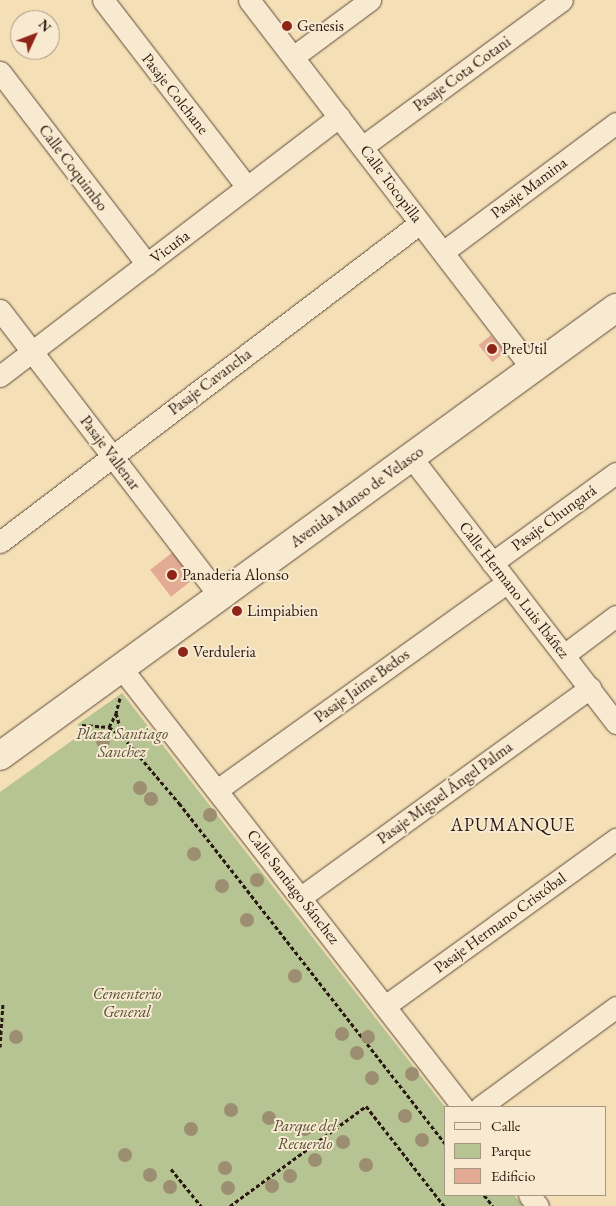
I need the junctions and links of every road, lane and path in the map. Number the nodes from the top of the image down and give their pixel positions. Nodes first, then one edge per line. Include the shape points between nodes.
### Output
1 (103, 0) edge
2 (249, 0) edge
3 (370, 0) edge
4 (562, 0) edge
5 (293, 57) junction
6 (0, 72) edge
7 (339, 117) junction
8 (616, 123) edge
9 (362, 147) junction
10 (247, 187) junction
11 (420, 223) junction
12 (443, 252) junction
13 (147, 264) junction
14 (616, 308) edge
15 (0, 310) edge
16 (32, 352) junction
17 (532, 369) junction
18 (0, 376) edge
19 (112, 456) junction
20 (411, 457) junction
21 (616, 473) edge
22 (0, 542) edge
23 (492, 562) junction
24 (507, 582) junction
25 (220, 597) junction
26 (616, 616) edge
27 (564, 655) junction
28 (128, 677) junction
29 (590, 688) junction
30 (116, 713) junction
31 (56, 717) junction
32 (616, 723) edge
33 (109, 727) junction
34 (124, 737) junction
35 (0, 756) edge
36 (217, 790) junction
37 (616, 839) edge
38 (301, 897) junction
39 (3, 1003) dead end
40 (385, 1006) junction
41 (616, 1007) edge
42 (0, 1047) edge
43 (461, 1106) edge
44 (481, 1106) edge
45 (444, 1143) edge
46 (171, 1169) dead end
47 (485, 1196) edge
48 (530, 1196) edge
49 (201, 1206) edge
50 (230, 1206) edge
51 (443, 1206) edge
52 (493, 1206) edge
53 (538, 1206) edge

1 - 10 street, Pasaje Colchane
2 - 5 street, Calle Tocopilla
3 - 5 street
4 - 9 street, Pasaje Cota Cotani
5 - 7 street, Calle Tocopilla
6 - 13 street, Calle Coquimbo
7 - 9 street, Calle Tocopilla
7 - 10 street, Vicuña
8 - 12 street, Pasaje Mamina
9 - 11 street, Calle Tocopilla
10 - 13 street, Vicuña
11 - 12 street, Calle Tocopilla
11 - 19 street, Pasaje Cavancha
12 - 17 street, Calle Tocopilla
13 - 16 street, Vicuña
14 - 17 street, Avenida Manso de Velasco
15 - 16 street, Pasaje Vallenar
16 - 18 street, Vicuña
16 - 19 street, Pasaje Vallenar
17 - 20 street, Avenida Manso de Velasco
19 - 22 street, Pasaje Cavancha
19 - 25 street, Pasaje Vallenar
20 - 23 street, Calle Hermano Luis Ibáñez
20 - 25 street, Avenida Manso de Velasco
21 - 23 street, Pasaje Chungará
23 - 24 street, Calle Hermano Luis Ibáñez
24 - 27 street, Calle Hermano Luis Ibáñez
24 - 36 street, Pasaje Jaime Bedos
25 - 28 street, Avenida Manso de Velasco
26 - 27 street
27 - 29 street, Calle Hermano Luis Ibáñez
28 - 30 path
28 - 31 street, Avenida Manso de Velasco
28 - 36 street, Calle Santiago Sánchez
29 - 32 street, Calle Hermano Luis Ibáñez
29 - 38 street, Pasaje Miguel Ángel Palma
30 - 33 path
30 - 34 path
31 - 33 path via 78,724
31 - 35 street, Avenida Manso de Velasco
33 - 34 path
34 - 45 path
36 - 38 street, Calle Santiago Sánchez
37 - 40 street, Pasaje Hermano Cristóbal
38 - 40 street, Calle Santiago Sánchez
39 - 42 path
40 - 43 street, Calle Santiago Sánchez
41 - 44 street
46 - 49 path
47 - 52 path
48 - 53 street
50 - 51 path via 366,1106

